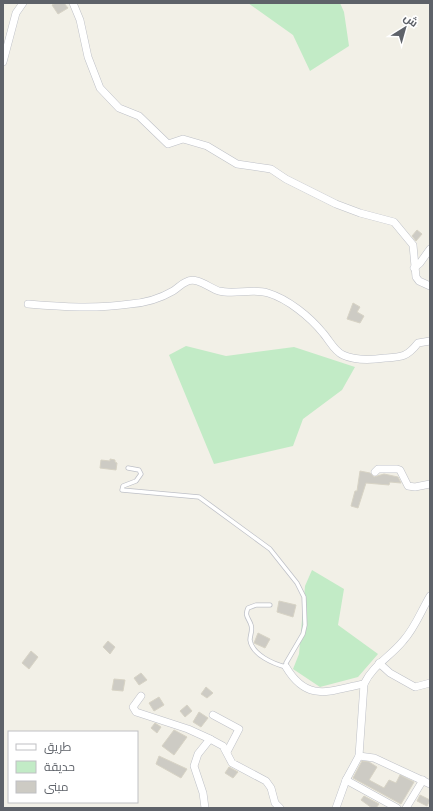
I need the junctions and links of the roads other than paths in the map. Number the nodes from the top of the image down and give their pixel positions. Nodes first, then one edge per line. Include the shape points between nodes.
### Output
1 (23, 3) edge
2 (73, 3) edge
3 (3, 62) edge
4 (430, 249) edge
5 (414, 268) junction
6 (430, 286) edge
7 (28, 304) dead end
8 (430, 341) edge
9 (128, 468) dead end
10 (375, 472) dead end
11 (430, 484) edge
12 (430, 596) edge
13 (270, 605) dead end
14 (379, 663) junction
15 (286, 667) junction
16 (430, 683) edge
17 (364, 684) junction
18 (141, 696) dead end
19 (213, 715) dead end
20 (210, 740) junction
21 (227, 752) junction
22 (359, 756) junction
23 (346, 780) junction
24 (423, 780) junction
25 (430, 784) edge
26 (394, 807) edge
27 (205, 808) edge
28 (280, 808) edge
29 (336, 808) edge
30 (406, 808) edge

1 - 3 street via 16,13
2 - 5 street via 80,20 93,75 106,96 118,108 139,116 168,144 185,139 207,146 237,164 271,169 336,204 394,222 413,245
4 - 5 street
5 - 6 street via 419,281
7 - 8 street via 78,308 131,304 156,298 195,280 222,292 257,291 274,295 309,320 337,352 344,356 368,360 404,357 418,343
9 - 15 lane via 139,470 141,474 136,481 123,486 122,490 199,497 263,543 288,571 304,597 305,625
10 - 11 street via 378,469 397,469 408,486
12 - 14 street via 403,641
13 - 15 lane via 248,608 246,614 252,628 250,641 256,651 264,657
14 - 16 street via 390,673 415,687
14 - 17 street
15 - 17 street via 298,681 317,693 328,693
17 - 22 street
18 - 20 street via 133,707 136,712 188,729
19 - 21 street via 239,729
20 - 21 street via 223,746
20 - 27 street via 198,754 194,766
21 - 28 street via 232,762 266,781
22 - 23 street
22 - 24 street via 374,758
23 - 26 street
23 - 29 street
24 - 25 street
24 - 30 street

